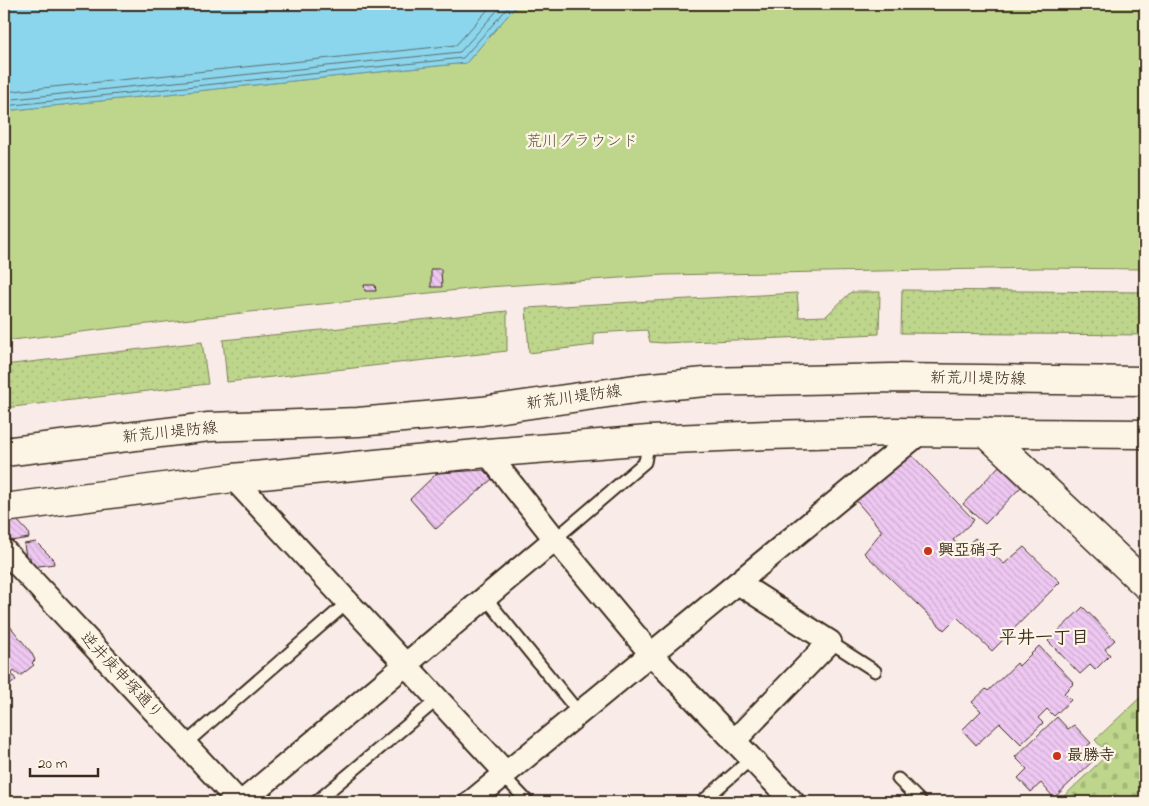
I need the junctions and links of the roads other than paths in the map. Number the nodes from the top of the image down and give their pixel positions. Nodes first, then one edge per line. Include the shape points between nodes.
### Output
1 (1145, 381) edge
2 (921, 432) junction
3 (985, 432) junction
4 (1145, 434) edge
5 (649, 440) junction
6 (4, 452) edge
7 (487, 453) junction
8 (233, 478) junction
9 (4, 508) edge
10 (555, 538) junction
11 (4, 550) edge
12 (738, 583) junction
13 (1145, 584) edge
14 (485, 597) junction
15 (348, 602) junction
16 (830, 642) junction
17 (651, 654) junction
18 (406, 664) junction
19 (875, 671) dead end
20 (438, 699) junction
21 (579, 713) junction
22 (734, 741) junction
23 (185, 744) junction
24 (751, 758) junction
25 (506, 772) junction
26 (898, 779) dead end
27 (241, 802) edge
28 (316, 802) edge
29 (471, 802) edge
30 (528, 802) edge
31 (702, 802) edge
32 (793, 802) edge
33 (920, 802) edge

1 - 6 main road, 新荒川堤防線 via 892,378 705,382 482,411 358,422 210,427
2 - 3 main road
2 - 5 main road
2 - 12 street
3 - 4 main road
3 - 13 main road
5 - 7 main road
5 - 10 lane via 645,462
7 - 8 main road
7 - 10 street
8 - 9 main road
8 - 15 street
10 - 14 street
10 - 17 street
11 - 23 street, 逆井庚申塚通り
12 - 16 street
12 - 17 street
14 - 18 street
14 - 21 lane
15 - 18 street
15 - 23 lane
16 - 19 lane
16 - 22 street
17 - 21 street
17 - 22 street
18 - 20 street
18 - 27 street
20 - 25 street
20 - 28 lane
21 - 25 street
22 - 24 street
23 - 27 street, 逆井庚申塚通り
24 - 31 lane
24 - 32 street
25 - 29 street
25 - 30 lane via 509,782
26 - 33 lane

